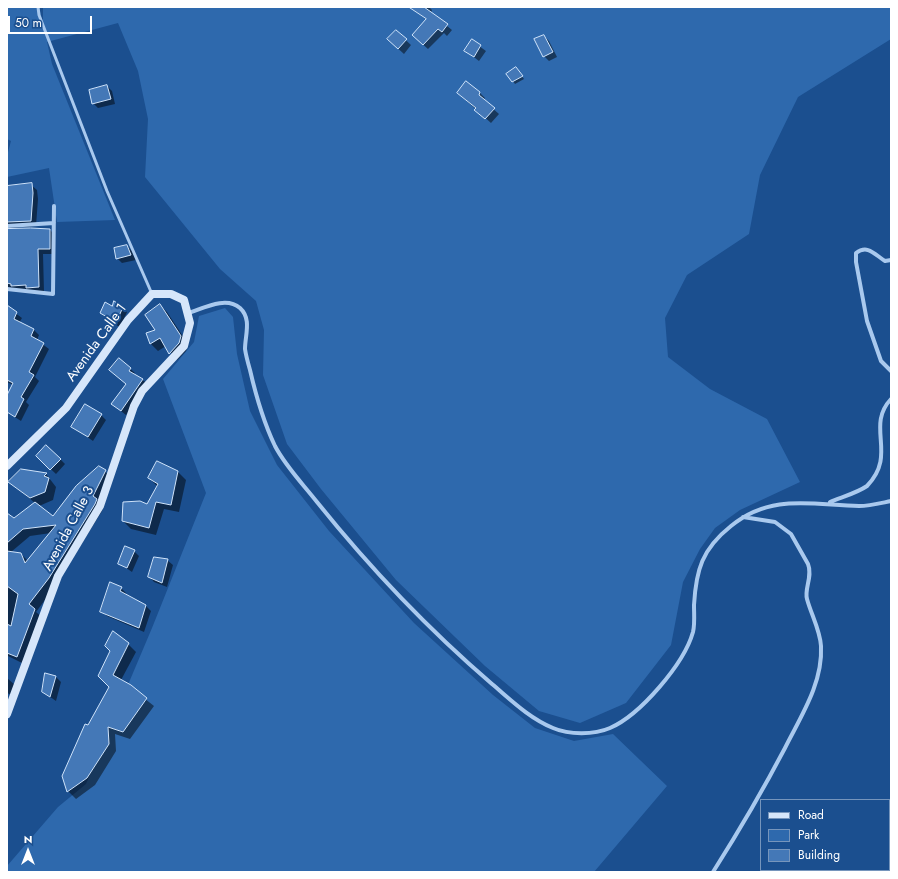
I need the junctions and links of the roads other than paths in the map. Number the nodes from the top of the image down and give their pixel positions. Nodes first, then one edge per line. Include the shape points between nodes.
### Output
1 (38, 7) edge
2 (54, 206) dead end
3 (54, 223) junction
4 (7, 226) edge
5 (891, 260) edge
6 (7, 289) edge
7 (152, 294) junction
8 (189, 313) junction
9 (891, 371) edge
10 (891, 399) edge
11 (887, 436) dead end
12 (7, 466) edge
13 (883, 471) dead end
14 (891, 501) edge
15 (828, 503) junction
16 (743, 517) junction
17 (7, 714) edge
18 (713, 872) edge

1 - 7 lane via 94,158
2 - 3 street
3 - 4 street
3 - 6 street via 53,294
5 - 9 street via 885,261 870,250 862,249 856,253 867,321 881,361
7 - 8 street via 171,294 184,300
7 - 12 street, Avenida Calle 1 via 128,320 66,408
8 - 16 street via 218,303 239,307 245,316 248,331 245,350 260,407 284,461 351,544 406,604 466,662 525,712 555,729 578,734 609,729 634,714 667,677 683,656 693,631 696,576 702,561 713,542
8 - 17 street, Avenida Calle 3 via 190,323 184,346 142,391 134,406 100,506 58,576
10 - 11 street via 885,405 882,418
13 - 15 street via 867,487
14 - 15 street via 862,506
15 - 16 street via 786,503 761,507
16 - 18 street via 775,522 791,534 810,567 806,598 814,616 821,645 819,674 805,709 756,804

